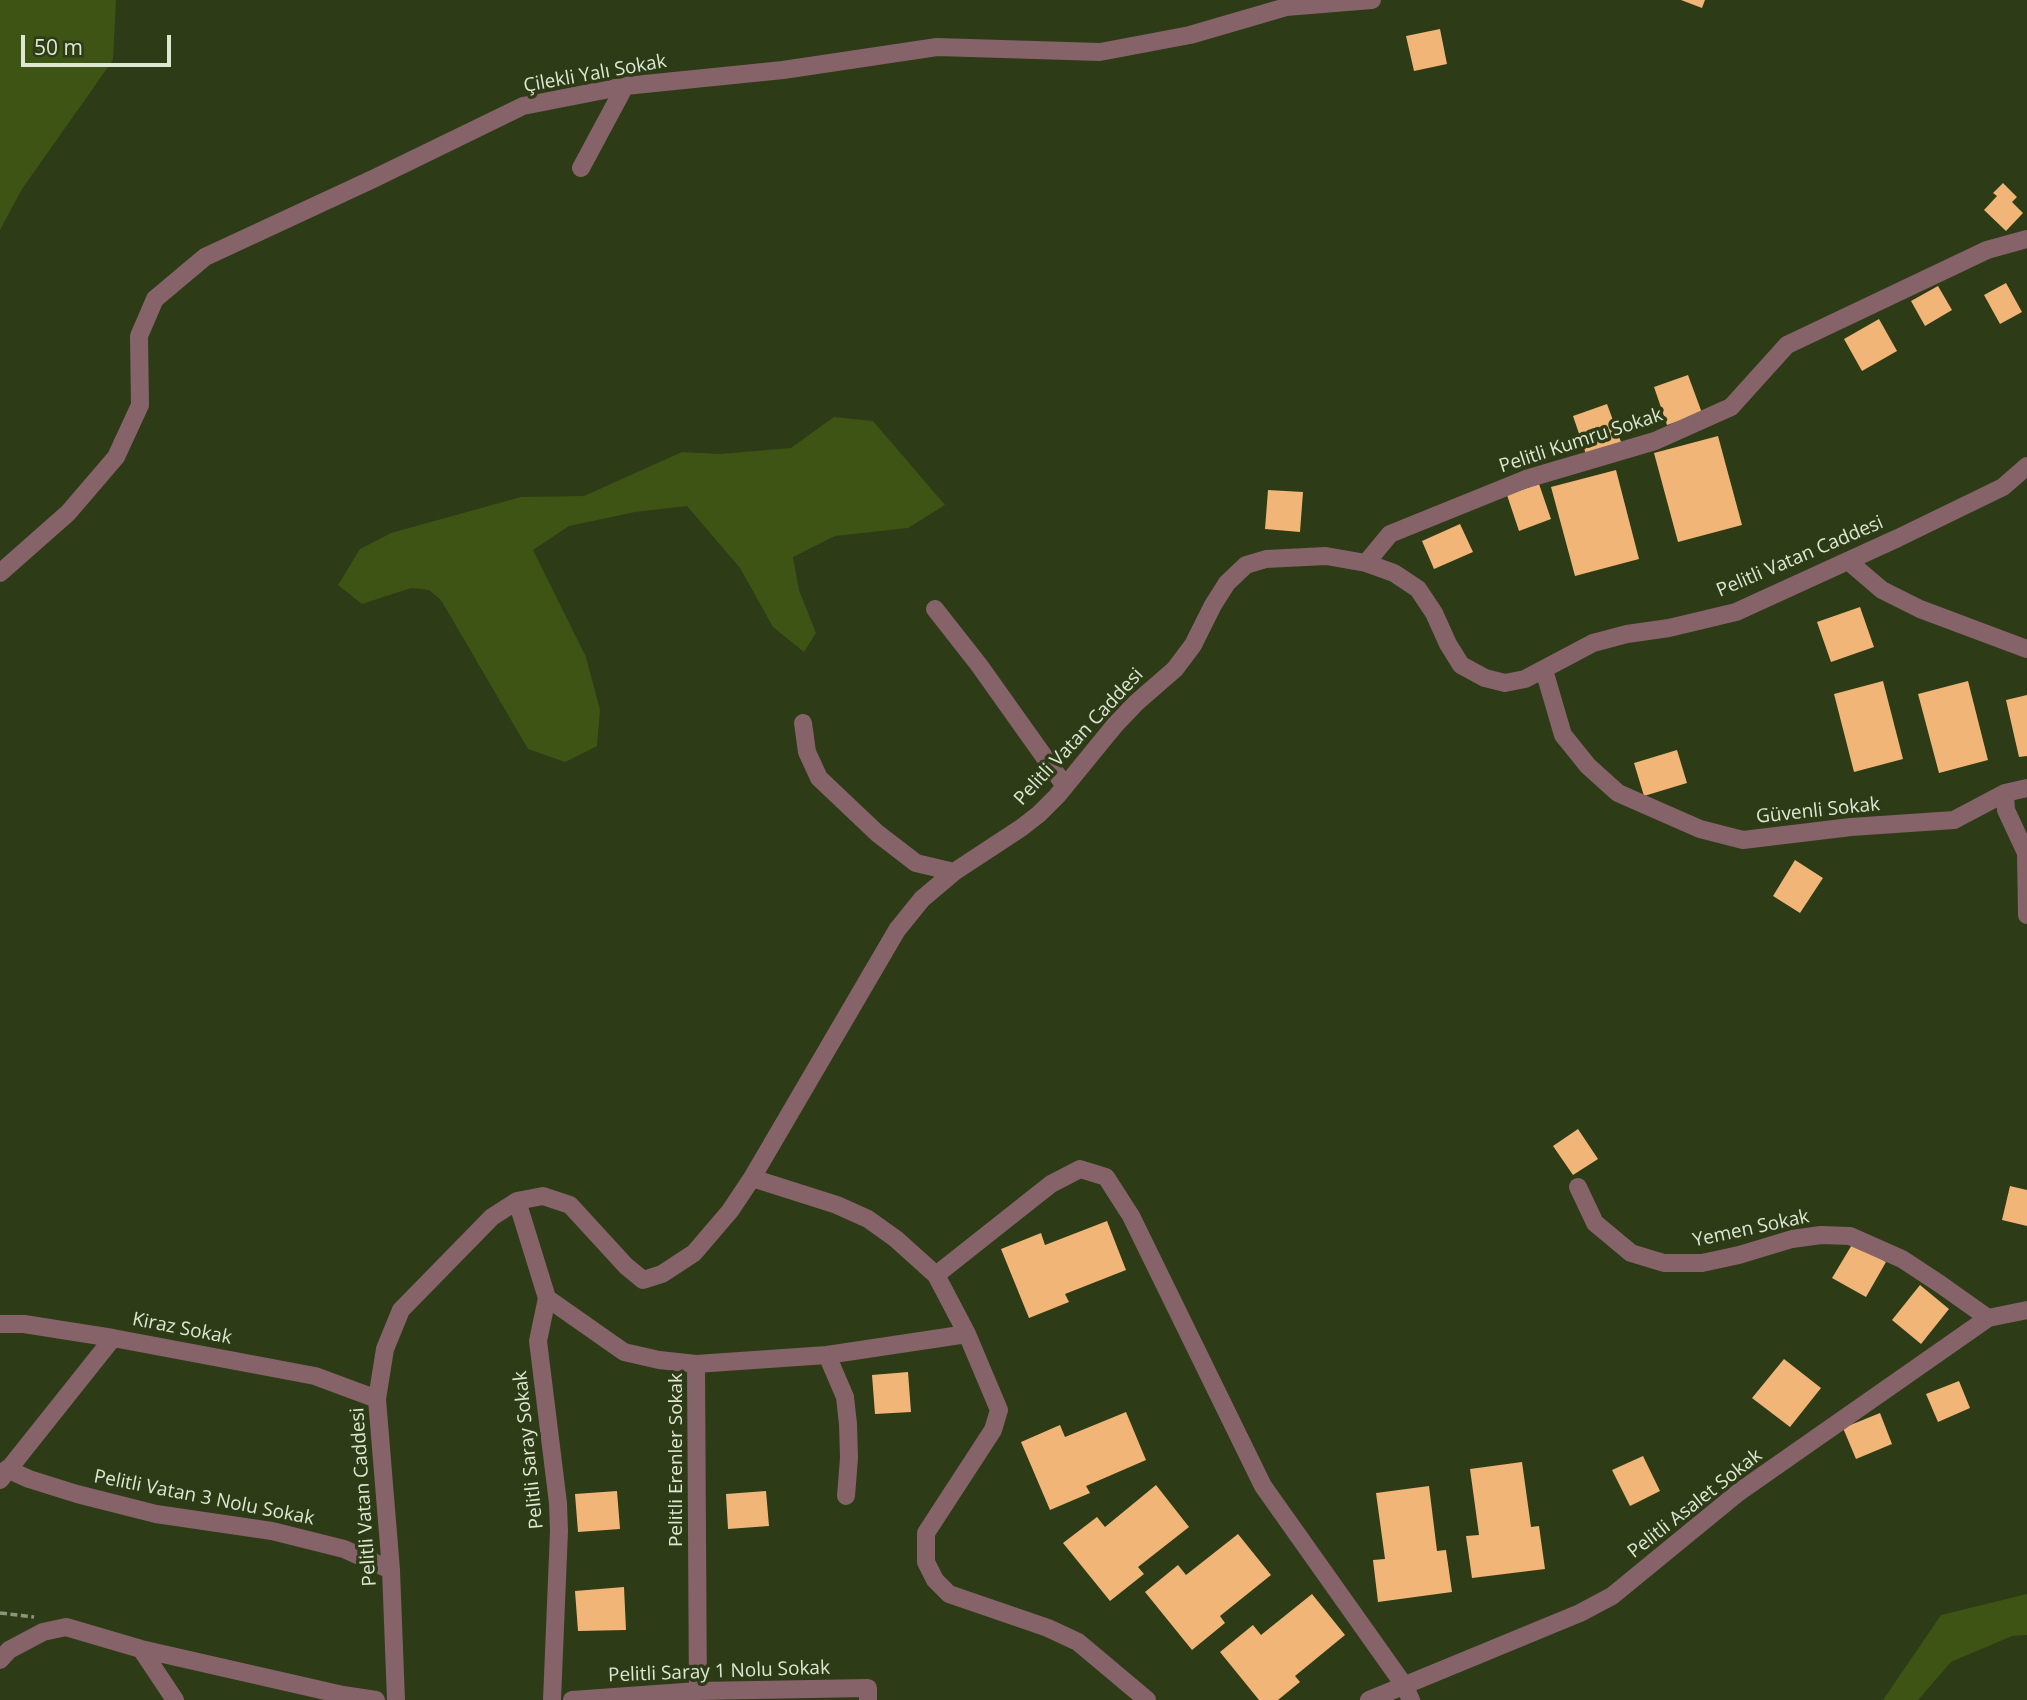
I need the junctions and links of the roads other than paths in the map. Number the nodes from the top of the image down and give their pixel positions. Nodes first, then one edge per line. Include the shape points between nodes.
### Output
1 (1372, 0) edge
2 (625, 86) junction
3 (581, 168) dead end
4 (2027, 239) edge
5 (2027, 466) edge
6 (1848, 561) junction
7 (1366, 563) junction
8 (0, 573) edge
9 (935, 609) dead end
10 (2027, 649) edge
11 (1544, 670) junction
12 (803, 723) dead end
13 (1065, 786) junction
14 (2027, 788) edge
15 (2005, 793) junction
16 (954, 872) junction
17 (2027, 915) edge
18 (752, 1178) junction
19 (1578, 1187) dead end
20 (517, 1200) junction
21 (936, 1275) junction
22 (547, 1298) junction
23 (2027, 1310) edge
24 (1987, 1318) junction
25 (0, 1324) edge
26 (967, 1334) junction
27 (113, 1338) junction
28 (827, 1355) junction
29 (696, 1364) junction
30 (377, 1399) junction
31 (4, 1474) edge
32 (846, 1496) dead end
33 (391, 1570) junction
34 (141, 1649) junction
35 (0, 1660) edge
36 (1407, 1693) edge
37 (868, 1694) edge
38 (698, 1695) edge
39 (175, 1700) edge
40 (376, 1700) edge
41 (396, 1700) edge
42 (552, 1700) edge
43 (572, 1700) edge
44 (1147, 1700) edge
45 (1369, 1700) edge

1 - 2 street, Çilekli Yalı Sokak via 1286,8 1190,35 1100,52 937,47 783,70
2 - 3 street
2 - 8 street, Çilekli Yalı Sokak via 523,106 205,257 155,299 139,336 140,405 116,457 68,513
4 - 7 street, Pelitli Kumru Sokak via 1987,250 1787,345 1731,407 1656,441 1526,479 1390,534
5 - 6 street, Pelitli Vatan Caddesi via 2003,487
6 - 10 street via 1882,590 1920,609
6 - 11 street, Pelitli Vatan Caddesi via 1735,612 1593,643
7 - 11 street, Pelitli Vatan Caddesi via 1394,573 1418,589 1461,665 1505,683
7 - 13 street, Pelitli Vatan Caddesi via 1325,556 1266,559 1246,565 1227,583 1175,669 1115,724
9 - 13 street
11 - 15 street, Güvenli Sokak via 1563,735 1588,766 1618,793 1700,829 1743,840 1954,820
12 - 16 street via 807,752 819,778 916,863
13 - 16 street, Pelitli Vatan Caddesi via 1030,821
14 - 15 street, Güvenli Sokak
15 - 17 street via 2006,810 2026,853
16 - 18 street, Pelitli Vatan Caddesi via 922,899 897,930
18 - 20 street, Pelitli Vatan Caddesi via 694,1253 643,1280 570,1205 543,1196
18 - 21 street via 868,1219
19 - 24 street, Yemen Sokak via 1595,1223 1631,1252 1664,1263 1702,1263 1792,1239 1850,1236 1902,1259
20 - 22 street, Pelitli Saray Sokak
20 - 30 street, Pelitli Vatan Caddesi via 492,1217 401,1310 385,1349
21 - 26 street
21 - 36 street via 1051,1184 1080,1169 1106,1177 1131,1216 1264,1486
22 - 29 street via 624,1352
22 - 42 street, Pelitli Saray Sokak via 538,1340 558,1503
23 - 24 street, Pelitli Asalet Sokak
24 - 36 street, Pelitli Asalet Sokak via 1739,1492 1612,1596
25 - 27 street
26 - 28 street, Pelitli Erenler Sokak
26 - 44 street via 999,1410 993,1430 926,1533 926,1562 948,1594 1078,1642
27 - 30 street, Kiraz Sokak via 314,1376
27 - 31 street, Kiraz Sokak
28 - 29 street, Pelitli Erenler Sokak
28 - 32 street via 847,1410
29 - 38 street, Pelitli Erenler Sokak
30 - 33 street, Pelitli Vatan Caddesi
31 - 33 street, Pelitli Vatan 3 Nolu Sokak via 156,1514 272,1531 344,1549
33 - 41 street, Pelitli Vatan Caddesi
34 - 35 street via 66,1627 43,1632
34 - 39 street
34 - 40 street
36 - 45 street, Pelitli Asalet Sokak
37 - 38 street, Pelitli Saray 1 Nolu Sokak
38 - 43 street, Pelitli Saray 1 Nolu Sokak

